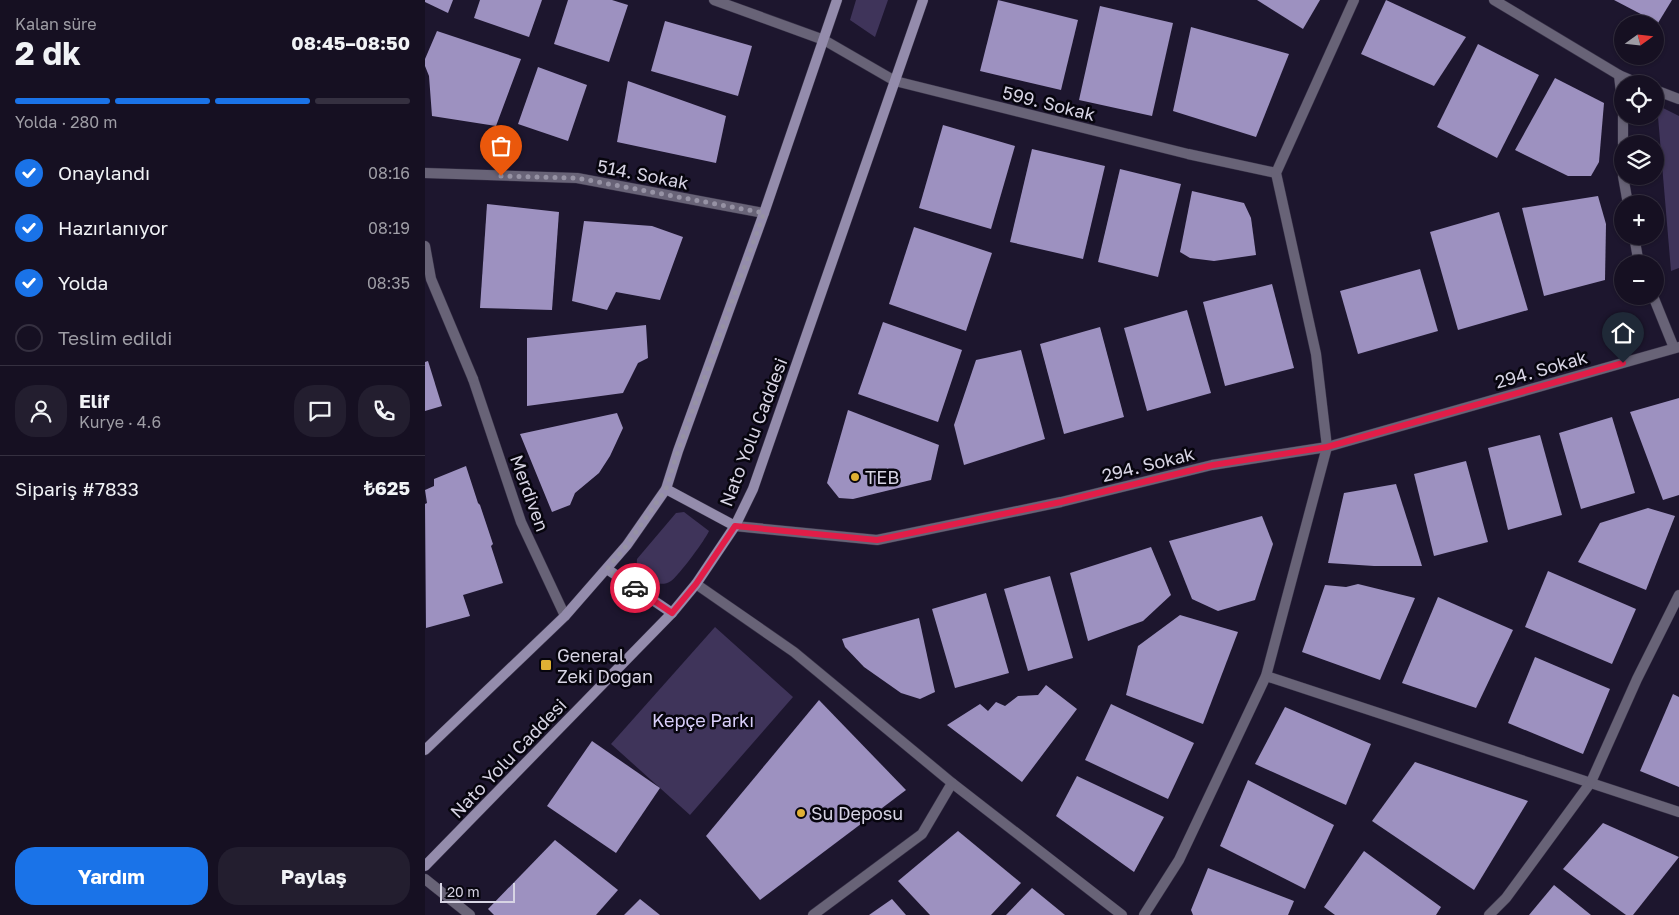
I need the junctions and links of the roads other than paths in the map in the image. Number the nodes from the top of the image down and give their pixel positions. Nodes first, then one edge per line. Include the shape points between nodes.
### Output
1 (714, 0) edge
2 (837, 0) edge
3 (923, 0) edge
4 (1354, 0) edge
5 (1494, 0) edge
6 (824, 40) junction
7 (1619, 75) edge
8 (895, 81) junction
9 (1664, 93) edge
10 (1679, 99) edge
11 (1276, 172) junction
12 (425, 173) edge
13 (764, 213) junction
14 (425, 246) edge
15 (1657, 305) edge
16 (1677, 347) edge
17 (1327, 447) junction
18 (666, 489) junction
19 (735, 526) junction
20 (607, 569) junction
21 (696, 584) junction
22 (1679, 595) edge
23 (672, 613) junction
24 (565, 616) junction
25 (1265, 676) junction
26 (425, 750) edge
27 (1591, 782) junction
28 (952, 783) junction
29 (1679, 812) edge
30 (425, 866) edge
31 (425, 879) edge
32 (470, 915) edge
33 (813, 915) edge
34 (1123, 915) edge
35 (1144, 915) edge
36 (1489, 915) edge

1 - 6 street, 599. Sokak
2 - 6 main road
3 - 8 main road, Nato Yolu Caddesi
4 - 11 street
5 - 7 street
6 - 8 street, 599. Sokak
6 - 13 main road
8 - 11 street, 599. Sokak via 1188,154
8 - 19 main road, Nato Yolu Caddesi via 753,488
9 - 10 street
11 - 17 street via 1316,354
12 - 13 street, 514. Sokak via 577,178
13 - 18 main road
14 - 24 street, Merdiven via 431,278 473,379 521,522
15 - 16 street
16 - 17 street, 294. Sokak
17 - 19 street, 294. Sokak via 1213,465 1061,502 877,540
17 - 25 street
18 - 19 main road
18 - 20 main road
19 - 21 main road, Nato Yolu Caddesi
20 - 23 main road
20 - 24 main road
21 - 23 main road, Nato Yolu Caddesi
21 - 28 street via 794,652
22 - 27 street
23 - 30 main road, Nato Yolu Caddesi
24 - 26 main road
25 - 27 street
25 - 35 street via 1179,860
27 - 29 street
27 - 36 street via 1506,898
28 - 33 street via 921,834
28 - 34 street
31 - 32 street

